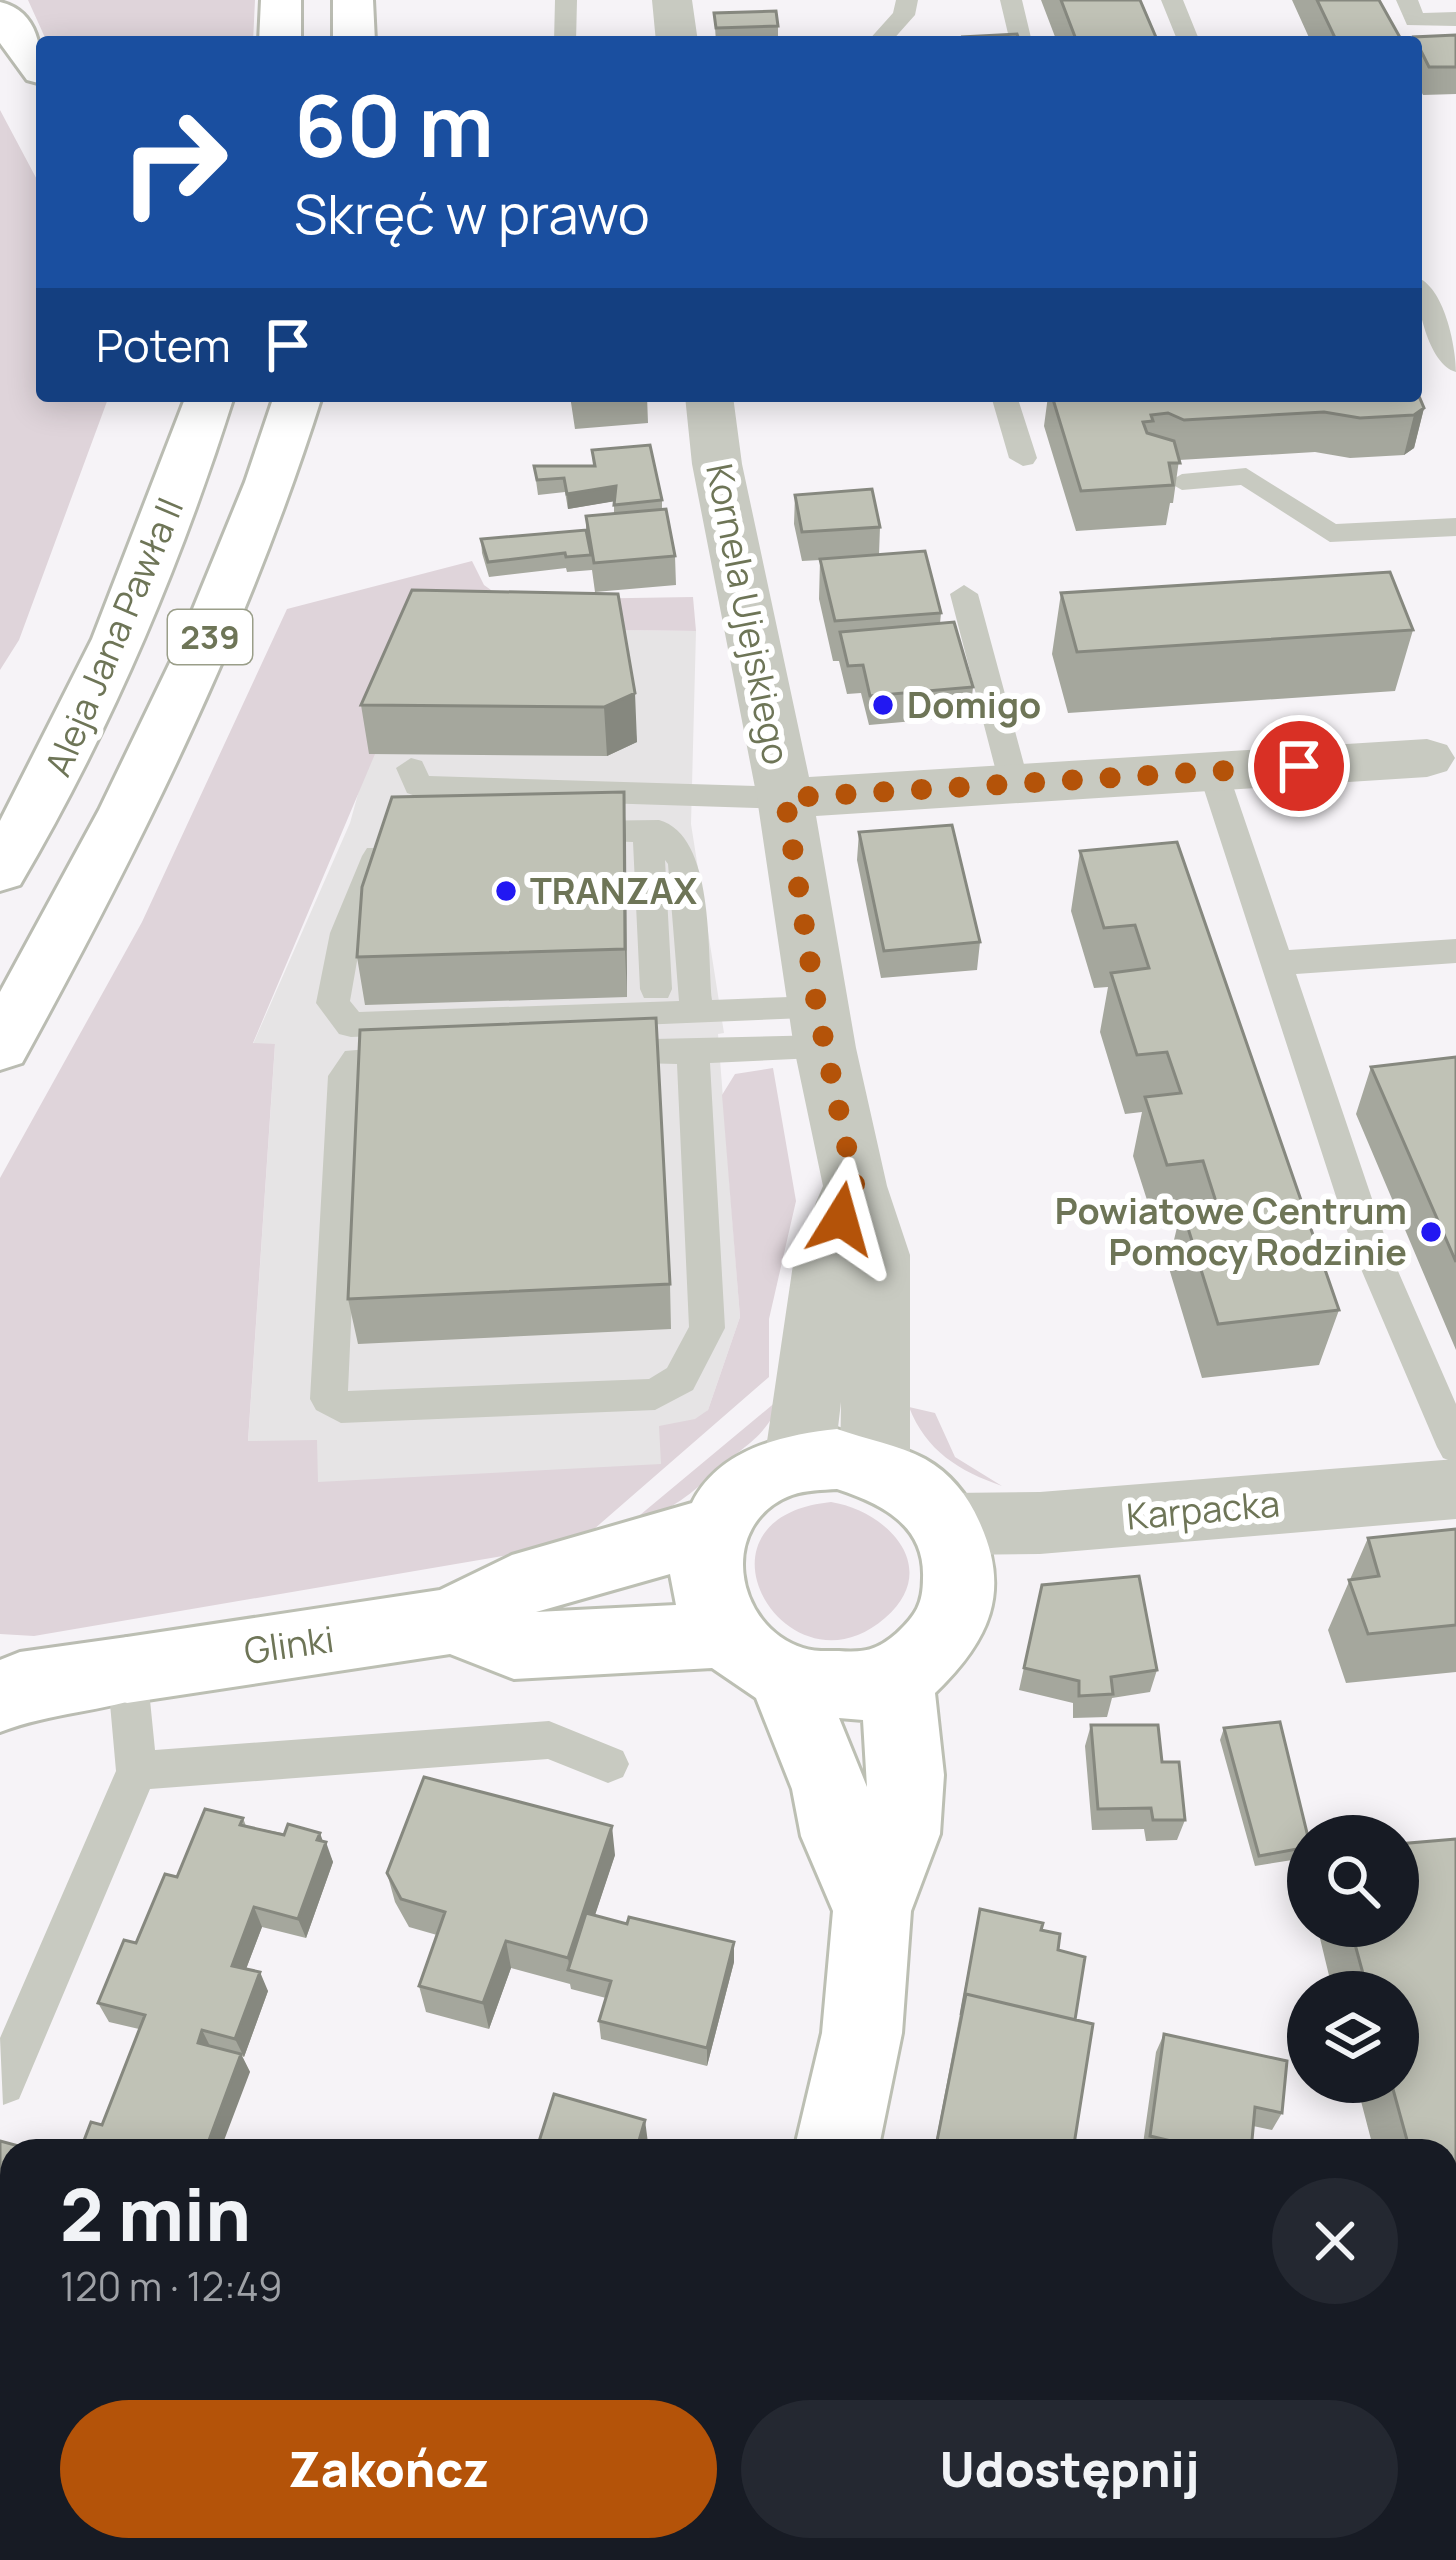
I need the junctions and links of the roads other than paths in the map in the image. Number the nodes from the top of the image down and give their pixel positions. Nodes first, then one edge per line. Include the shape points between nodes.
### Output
1 (281, 0) edge
2 (353, 0) edge
3 (566, 0) edge
4 (672, 0) edge
5 (907, 0) edge
6 (1010, 0) edge
7 (1172, 0) edge
8 (1407, 0) edge
9 (1456, 19) edge
10 (280, 36) edge
11 (354, 36) edge
12 (565, 36) edge
13 (676, 36) edge
14 (884, 36) edge
15 (1019, 36) edge
16 (1187, 36) edge
17 (1422, 297) edge
18 (1456, 364) edge
19 (296, 402) edge
20 (710, 402) edge
21 (1006, 402) edge
22 (192, 422) edge
23 (1023, 458) dead end
24 (1182, 482) edge
25 (1456, 527) edge
26 (964, 594) dead end
27 (1427, 758) dead end
28 (411, 768) dead end
29 (1213, 771) junction
30 (1015, 783) junction
31 (785, 798) junction
32 (536, 832) edge
33 (648, 832) junction
34 (400, 833) edge
35 (0, 870) edge
36 (1456, 951) edge
37 (1277, 963) junction
38 (656, 988) dead end
39 (696, 1011) junction
40 (821, 1028) junction
41 (0, 1047) edge
42 (693, 1051) junction
43 (581, 1054) edge
44 (446, 1058) edge
45 (855, 1186) junction
46 (1456, 1448) edge
47 (800, 1462) junction
48 (875, 1466) junction
49 (1456, 1490) edge
50 (950, 1524) junction
51 (715, 1525) junction
52 (452, 1621) junction
53 (756, 1656) junction
54 (127, 1670) junction
55 (896, 1675) junction
56 (7, 1688) edge
57 (608, 1764) dead end
58 (137, 1771) junction
59 (872, 1911) junction
60 (3, 2084) dead end
61 (839, 2139) edge

1 - 10 main road
2 - 11 main road
3 - 12 lane
4 - 13 street
5 - 14 lane
6 - 15 lane
7 - 16 lane
8 - 9 lane via 1414,20
17 - 18 lane
19 - 41 main road, 239 via 244,556 158,754
20 - 31 street, Kornela Ujejskiego
21 - 23 lane
22 - 35 main road, Aleja Jana Pawła II / 239 via 49,789
24 - 25 lane via 1246,476 1330,533
26 - 30 lane
27 - 29 street
28 - 31 lane via 418,786
29 - 30 street
29 - 37 lane
30 - 31 street
31 - 40 street, Kornela Ujejskiego
32 - 33 lane
33 - 38 lane
33 - 39 lane via 659,831 684,861
34 - 39 lane via 382,847 346,933 333,1003 352,1025
36 - 37 lane
37 - 46 lane via 1373,1255
39 - 40 lane
40 - 42 lane
40 - 45 street, Kornela Ujejskiego
42 - 43 lane
42 - 44 lane via 707,1328 680,1379 655,1394 341,1407 329,1399 345,1076 357,1060
45 - 47 street via 827,1251
45 - 48 street, Kornela Ujejskiego via 877,1255
47 - 48 main road
47 - 51 main road via 749,1485
48 - 50 main road via 918,1489
49 - 50 street, Karpacka
50 - 55 main road via 962,1557 957,1609 928,1654
51 - 52 main road, Glinki via 512,1587
51 - 53 main road via 706,1552 712,1609
52 - 53 main road via 514,1646
52 - 54 main road, Glinki
53 - 55 main road via 821,1686
53 - 59 main road via 830,1789 839,1836
54 - 56 main road, Glinki
54 - 58 lane
55 - 59 main road via 906,1775 902,1834
57 - 58 lane via 549,1740
58 - 60 lane
59 - 61 main road via 862,2033

